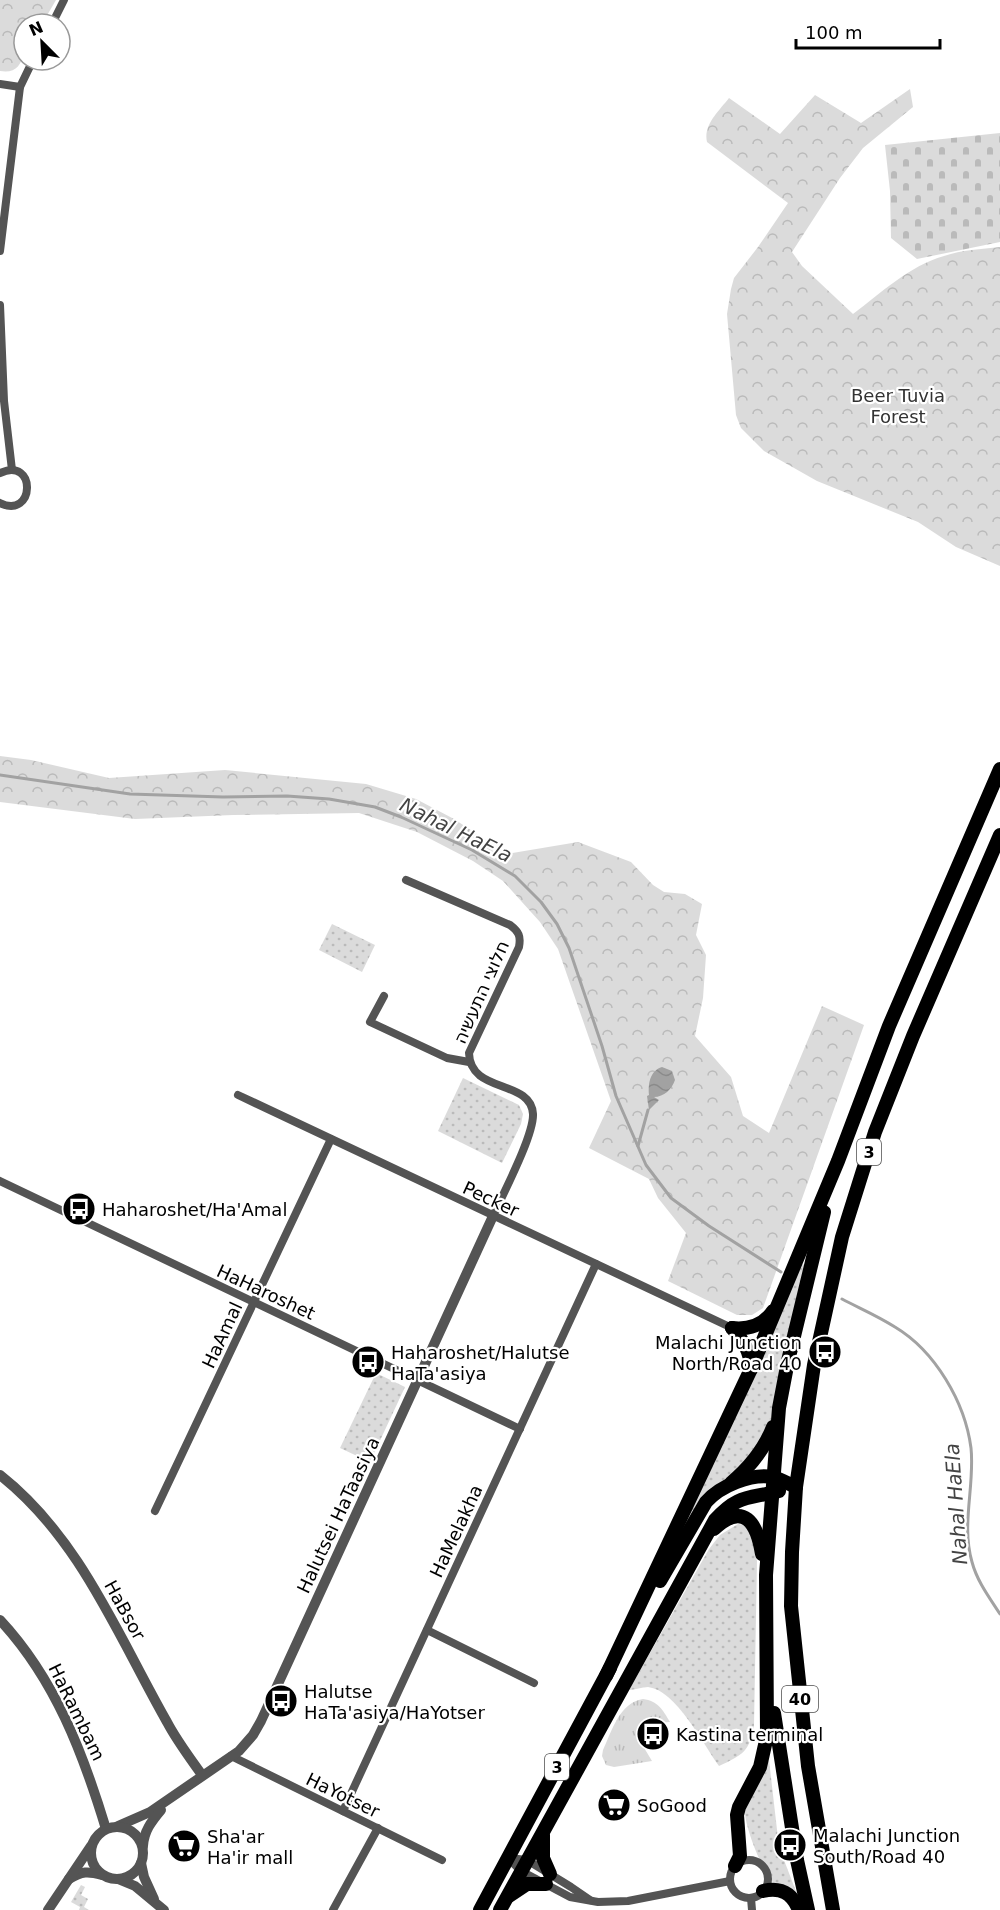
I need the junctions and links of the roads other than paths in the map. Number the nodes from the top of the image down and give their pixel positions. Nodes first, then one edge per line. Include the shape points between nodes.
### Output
1 (27, 72) edge
2 (0, 84) edge
3 (20, 87) junction
4 (0, 251) edge
5 (0, 305) edge
6 (12, 470) junction
7 (0, 473) edge
8 (0, 503) edge
9 (1000, 769) edge
10 (1000, 835) edge
11 (406, 880) dead end
12 (384, 996) dead end
13 (469, 1062) junction
14 (238, 1095) dead end
15 (331, 1139) junction
16 (838, 1161) junction
17 (0, 1180) edge
18 (493, 1216) junction
19 (596, 1264) junction
20 (779, 1301) junction
21 (254, 1303) junction
22 (732, 1328) junction
23 (751, 1369) junction
24 (418, 1380) junction
25 (779, 1408) junction
26 (520, 1429) junction
27 (0, 1475) edge
28 (772, 1477) junction
29 (796, 1486) junction
30 (724, 1488) junction
31 (771, 1493) junction
32 (155, 1512) dead end
33 (703, 1541) junction
34 (766, 1575) junction
35 (0, 1620) edge
36 (427, 1630) junction
37 (768, 1663) junction
38 (606, 1676) junction
39 (534, 1683) dead end
40 (231, 1756) junction
41 (202, 1775) junction
42 (173, 1796) junction
43 (343, 1811) junction
44 (118, 1826) junction
45 (106, 1828) junction
46 (378, 1828) junction
47 (543, 1832) junction
48 (91, 1846) junction
49 (143, 1846) junction
50 (508, 1858) junction
51 (442, 1860) dead end
52 (141, 1863) junction
53 (524, 1866) junction
54 (735, 1866) junction
55 (103, 1875) junction
56 (69, 1879) junction
57 (118, 1879) junction
58 (548, 1879) junction
59 (730, 1881) junction
60 (757, 1895) junction
61 (503, 1905) edge
62 (48, 1910) edge
63 (164, 1910) edge
64 (333, 1910) edge
65 (480, 1910) edge
66 (752, 1910) edge
67 (799, 1910) edge
68 (808, 1910) edge
69 (832, 1910) edge

1 - 3 street
2 - 3 street
3 - 4 street
5 - 6 street
6 - 7 street
6 - 8 street via 23,475 28,486 25,498 16,505
9 - 16 highway, 3 via 889,1026
10 - 29 highway, 3 via 909,1045 863,1169 824,1314
11 - 13 street, חלוצי התעשיה via 510,925 520,937 519,947 472,1045
12 - 13 street via 370,1022 447,1058
13 - 18 street, חלוצי התעשיה via 477,1075 521,1094 532,1106 530,1131
14 - 15 street, Pecker
15 - 18 street, Pecker
15 - 21 street, HaAmal
16 - 20 highway, 3
16 - 25 highway, 40
17 - 21 street, HaHaroshet
18 - 19 street, Pecker
18 - 24 street, Halutsei HaTaasiya
19 - 22 street, Pecker
19 - 26 street, HaMelakha
20 - 22 highway via 762,1322 745,1329
20 - 23 highway, 3
21 - 24 street, HaHaroshet
21 - 32 street, HaAmal
22 - 23 highway via 749,1354
23 - 38 highway, 3
24 - 26 street, HaHaroshet
24 - 40 street, Halutsei HaTaasiya via 261,1721 246,1744
25 - 28 highway, 40
25 - 30 highway via 761,1452
26 - 36 street, HaMelakha
27 - 41 street, HaBsor via 45,1517 94,1588 167,1722
28 - 29 highway
28 - 30 highway via 753,1478
28 - 31 highway, 40
29 - 31 highway, 3
29 - 69 highway, 40 via 792,1616 808,1766
30 - 38 highway via 706,1502
31 - 33 highway, 3 via 747,1496 734,1503 715,1520
31 - 34 highway, 40
33 - 34 highway via 724,1521 737,1516 747,1518 759,1537
33 - 47 highway, 3
34 - 37 highway, 40
35 - 45 street, HaRambam via 51,1688 87,1768
36 - 39 street
36 - 43 street, HaMelakha
37 - 54 highway via 768,1736 760,1767 737,1815 740,1856
37 - 68 highway, 40
38 - 50 highway, 3
40 - 41 street, Halutsei HaTaasiya
40 - 43 street, HaYotser
41 - 42 street, Halutsei HaTaasiya
42 - 44 street, Halutsei HaTaasiya via 141,1818
42 - 49 street, Halutsei HaTaasiya via 148,1827
43 - 46 street, HaYotser
44 - 45 street
44 - 49 street via 131,1830
45 - 48 street
46 - 51 street, HaYotser
46 - 64 street
47 - 53 highway, 3
47 - 58 highway
48 - 55 street via 92,1862
48 - 56 street
49 - 52 street
50 - 53 street
50 - 53 street
50 - 65 highway, 3
52 - 57 street via 129,1876
52 - 63 street via 150,1894
53 - 58 street
53 - 58 street
53 - 61 highway, 3
54 - 59 street
54 - 60 street via 750,1860 763,1866 768,1879
55 - 56 street via 89,1871
55 - 57 street
56 - 62 street
57 - 63 street via 135,1886
58 - 59 street via 570,1897 612,1902
58 - 61 highway via 522,1886
59 - 60 street via 740,1896
60 - 66 street
60 - 67 highway via 777,1890 787,1893

